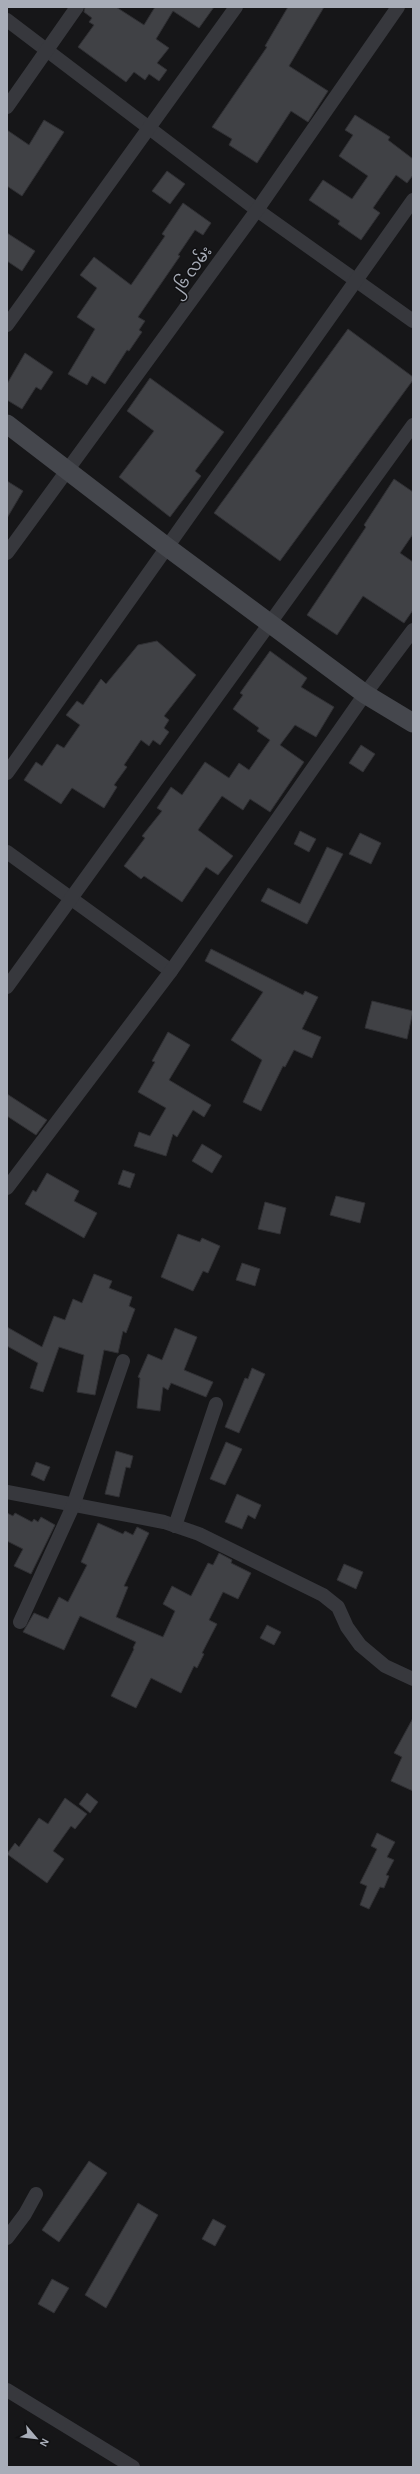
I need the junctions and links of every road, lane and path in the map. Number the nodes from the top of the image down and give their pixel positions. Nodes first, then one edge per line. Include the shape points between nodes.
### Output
1 (77, 7) edge
2 (236, 7) edge
3 (398, 7) edge
4 (7, 20) edge
5 (46, 50) junction
6 (7, 107) edge
7 (149, 128) junction
8 (413, 200) edge
9 (257, 210) junction
10 (356, 281) junction
11 (413, 321) edge
12 (7, 325) edge
13 (7, 424) edge
14 (413, 425) edge
15 (68, 470) junction
16 (167, 548) junction
17 (7, 552) edge
18 (269, 622) junction
19 (413, 630) edge
20 (365, 694) junction
21 (413, 723) edge
22 (7, 773) edge
23 (7, 852) edge
24 (72, 899) junction
25 (171, 970) junction
26 (7, 987) edge
27 (7, 1188) edge
28 (124, 1362) dead end
29 (216, 1404) dead end
30 (7, 1492) edge
31 (73, 1506) junction
32 (175, 1526) junction
33 (20, 1622) dead end
34 (413, 1679) edge
35 (36, 2194) dead end
36 (7, 2238) edge
37 (7, 2390) edge
38 (133, 2467) edge

1 - 5 street
2 - 7 street
3 - 9 street, ၂၆ လမ်း
4 - 5 street
5 - 6 street
5 - 7 street
7 - 9 street
7 - 12 street
8 - 10 street
9 - 10 street
9 - 15 street, ၂၆ လမ်း
10 - 11 street
10 - 16 street
13 - 15 street
14 - 18 street
15 - 16 street
15 - 17 street, ၂၆ လမ်း
16 - 18 street
16 - 22 street
18 - 20 street
18 - 24 street
19 - 20 street
20 - 21 street
20 - 25 street
23 - 24 street
24 - 25 street
24 - 26 street
25 - 27 street
28 - 31 street
29 - 32 street
30 - 31 street
31 - 32 street
31 - 33 street
32 - 34 street via 199,1534 323,1594 338,1607 347,1627 360,1645 385,1666
35 - 36 street
37 - 38 street

